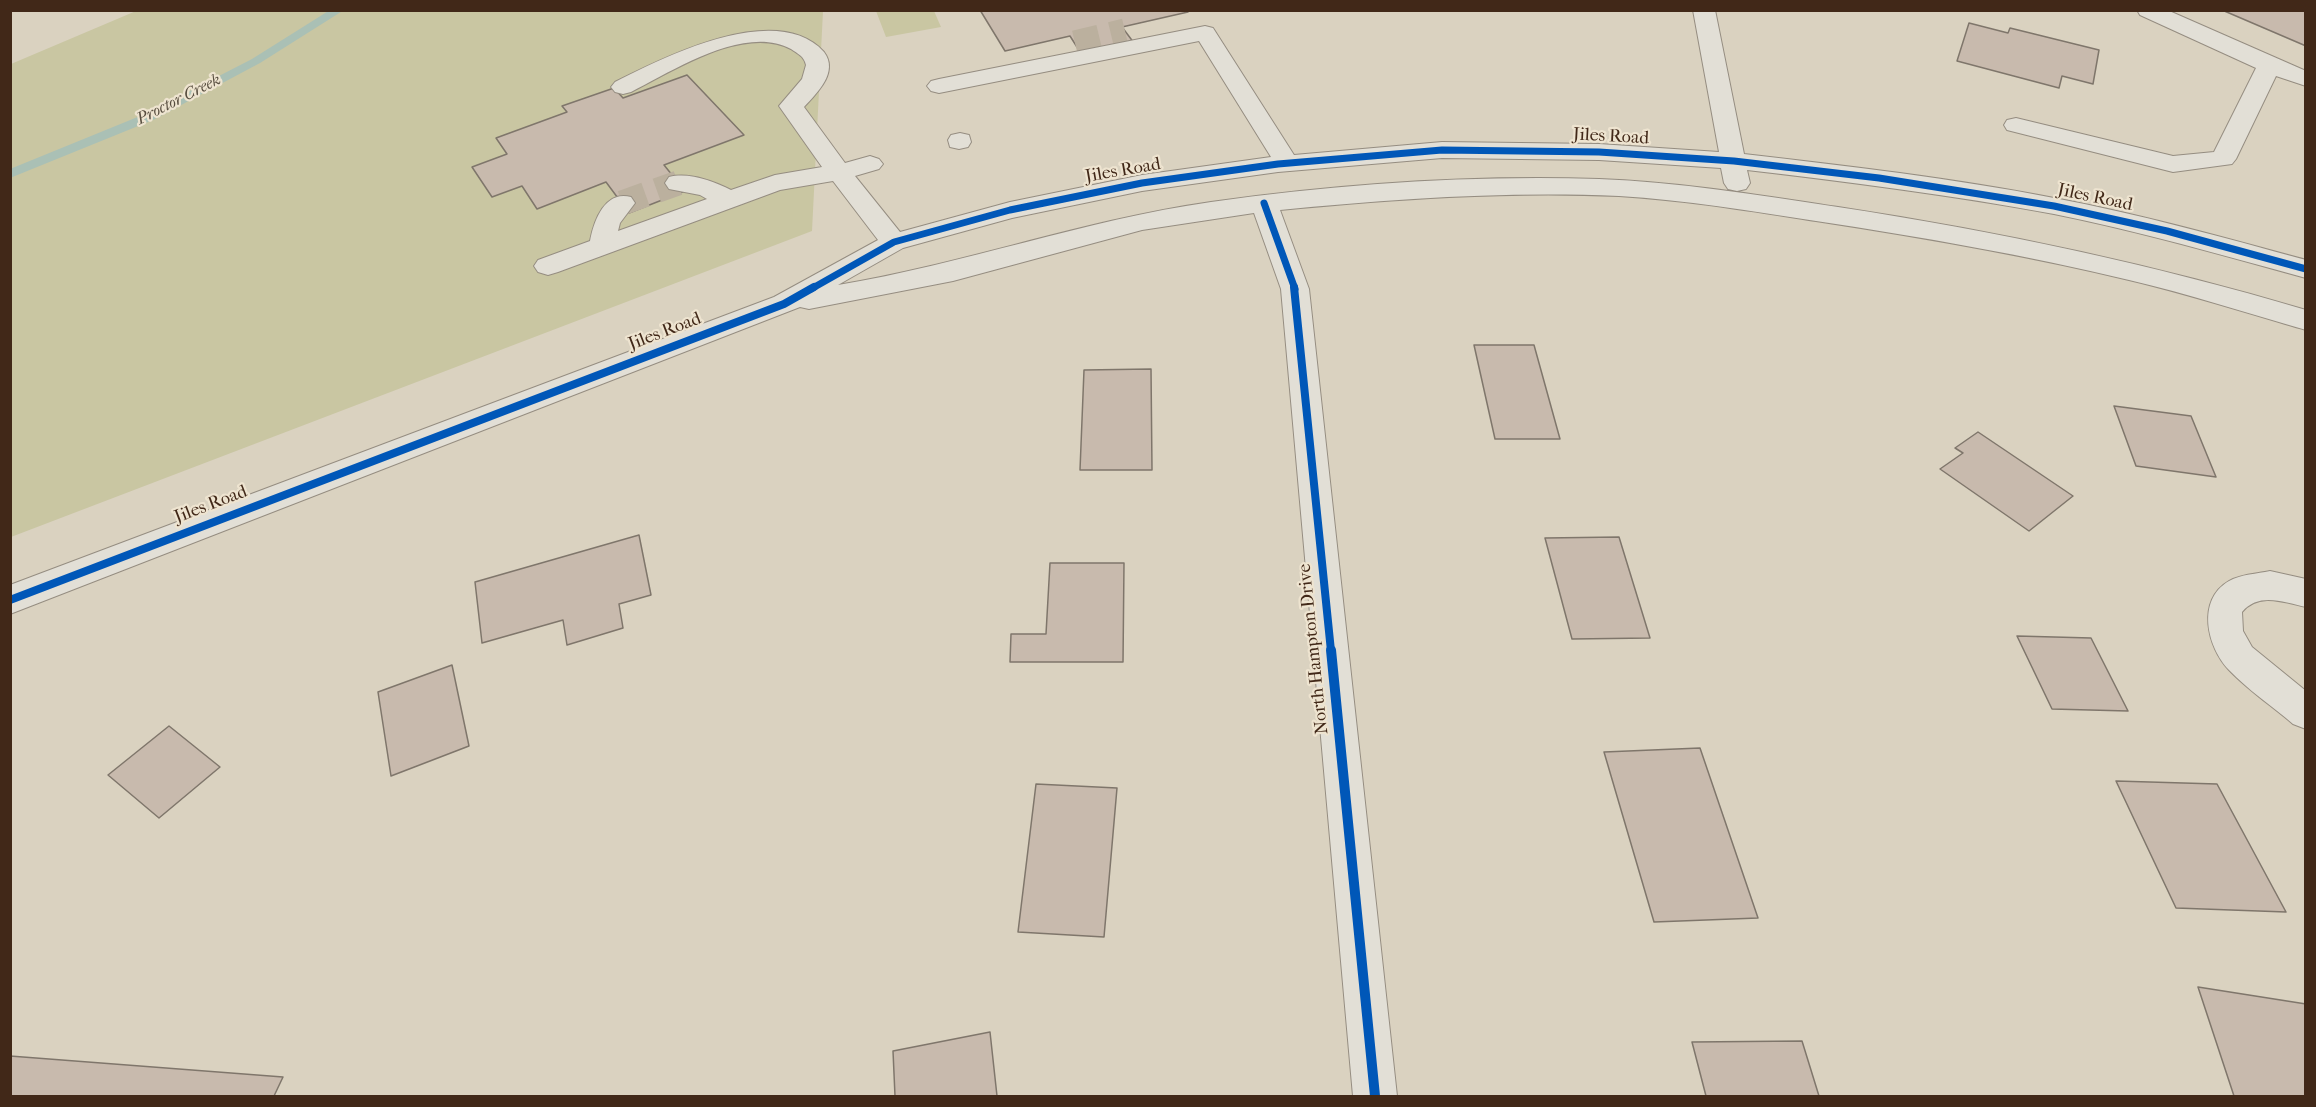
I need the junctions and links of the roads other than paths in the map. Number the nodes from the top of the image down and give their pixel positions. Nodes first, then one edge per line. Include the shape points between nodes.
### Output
1 (1704, 10) edge
2 (2148, 10) edge
3 (1125, 31) tunnel mouth
4 (1170, 39) junction
5 (1074, 43) tunnel mouth
6 (1046, 64) junction
7 (2269, 65) junction
8 (2306, 79) edge
9 (939, 86) dead end
10 (623, 87) dead end
11 (2016, 125) dead end
12 (1734, 161) junction
13 (1287, 163) junction
14 (870, 164) dead end
15 (840, 171) junction
16 (678, 183) tunnel mouth
17 (730, 200) junction
18 (1741, 201) junction
19 (621, 203) tunnel mouth
20 (1264, 203) junction
21 (894, 242) junction
22 (602, 246) junction
23 (548, 266) dead end
24 (2306, 269) edge
25 (784, 304) junction
26 (2306, 320) edge
27 (2306, 593) edge
28 (10, 600) edge
29 (2306, 713) edge
30 (1376, 1096) edge

1 - 12 street
2 - 7 street
3 - 4 street
4 - 6 street
4 - 13 street via 1205,33
5 - 6 street
6 - 9 street
7 - 8 street
7 - 11 street via 2223,159 2173,164
10 - 15 street via 716,44 769,33 796,40 813,53 819,65 816,79 791,106
12 - 13 street, Jiles Road via 1599,152 1442,150
12 - 18 street
12 - 24 street, Jiles Road via 1879,178 2054,206 2167,231
13 - 21 street, Jiles Road via 1142,183 1010,210
14 - 15 street
15 - 17 street via 775,183
15 - 21 street
16 - 17 street via 707,188
17 - 22 street
18 - 20 street, Jiles Road via 1646,190 1556,187 1371,192
18 - 26 street, Jiles Road via 1930,229 2048,252
19 - 22 street via 607,222
20 - 25 street, Jiles Road via 1170,216 922,279
20 - 30 street, North Hampton Drive via 1295,289
21 - 25 street, Jiles Road
22 - 23 street
25 - 28 street, Jiles Road
27 - 29 street via 2270,585 2240,591 2225,608 2226,633 2240,658

